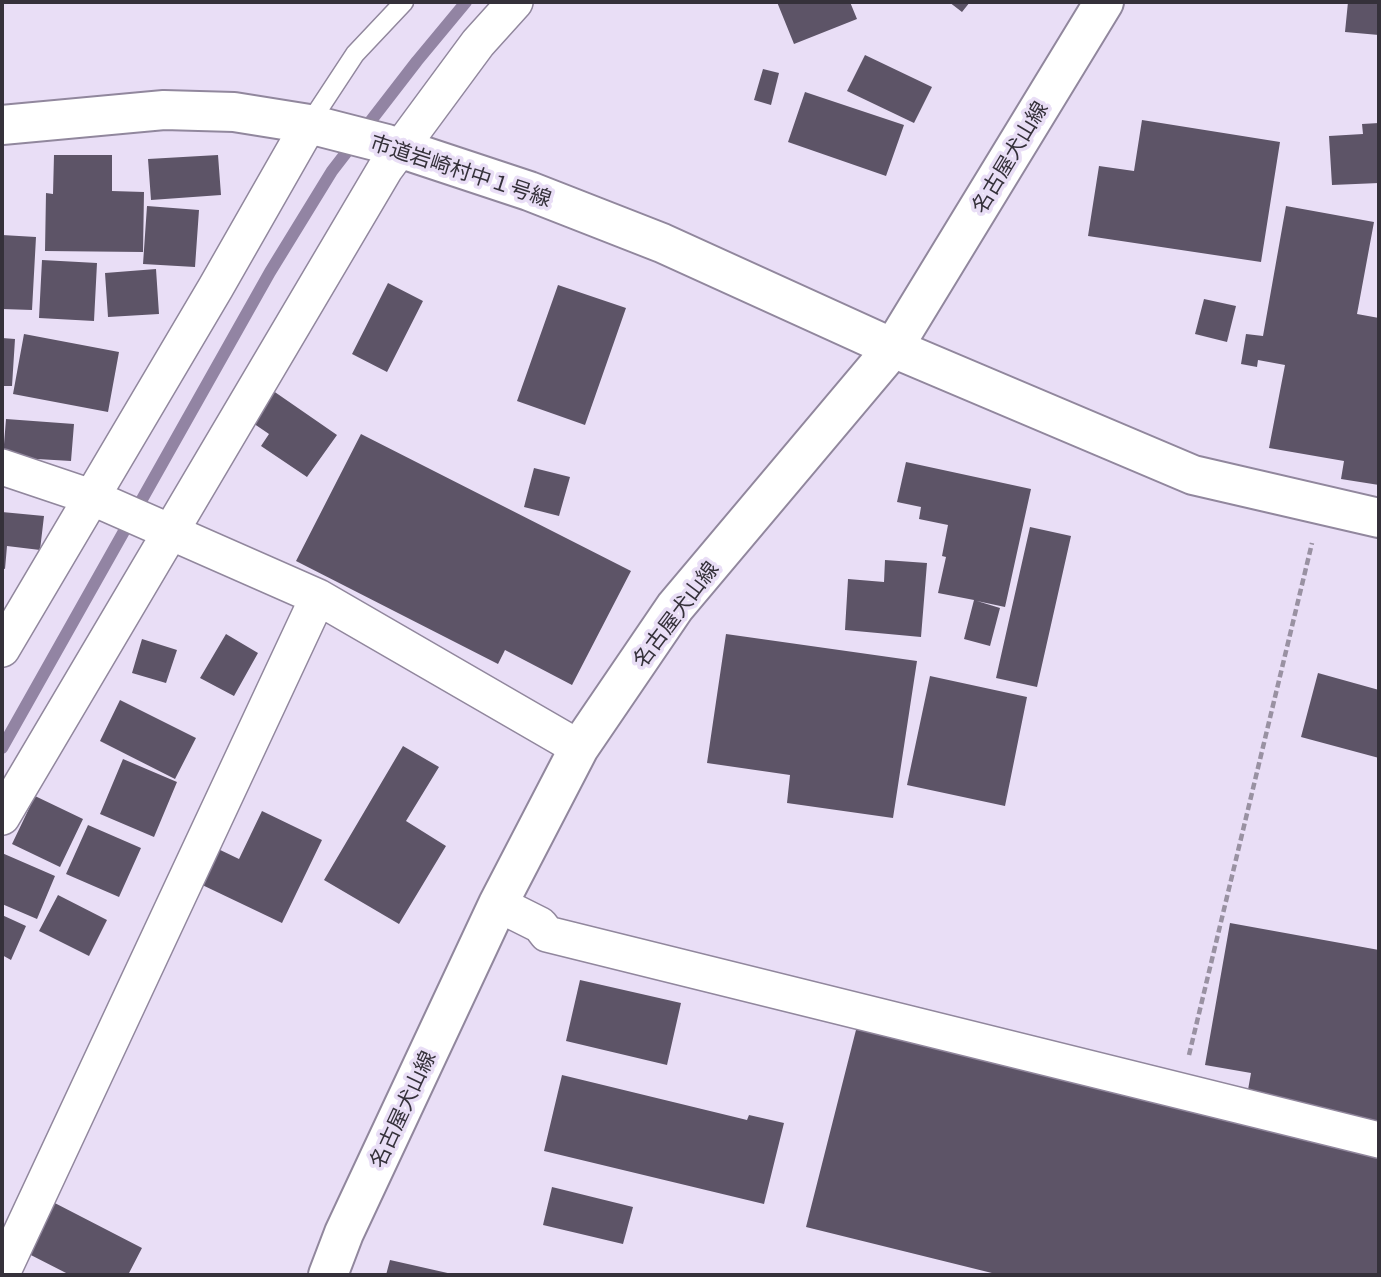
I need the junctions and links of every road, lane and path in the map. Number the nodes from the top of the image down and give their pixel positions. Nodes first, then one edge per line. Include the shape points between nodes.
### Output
1 (404, 2) edge
2 (515, 2) edge
3 (1104, 2) edge
4 (309, 124) junction
5 (2, 125) edge
6 (394, 146) junction
7 (893, 348) junction
8 (2, 467) edge
9 (99, 501) junction
10 (1321, 505) junction
11 (1379, 518) edge
12 (164, 531) junction
13 (318, 597) junction
14 (2, 649) edge
15 (579, 748) junction
16 (2, 817) edge
17 (498, 904) junction
18 (1180, 1092) junction
19 (1379, 1140) edge
20 (2, 1267) edge
21 (328, 1275) edge

1 - 4 lane via 355,54
2 - 6 street
3 - 7 main road, 名古屋犬山線
4 - 5 main road, 市道岩崎村中１号線 via 234,112 164,110
4 - 6 main road, 市道岩崎村中１号線
4 - 9 street
6 - 7 main road, 市道岩崎村中１号線 via 650,238
6 - 12 street via 385,169
7 - 10 main road, 市道岩崎村中１号線 via 1193,475
7 - 15 main road, 名古屋犬山線 via 676,607
8 - 9 street
9 - 12 street
9 - 14 street
10 - 11 main road, 市道岩崎村中１号線
10 - 18 path
12 - 13 street
12 - 16 street
13 - 15 street
13 - 20 street
15 - 17 main road, 名古屋犬山線
17 - 18 street via 540,925 547,934
17 - 21 main road, 名古屋犬山線
18 - 19 street

